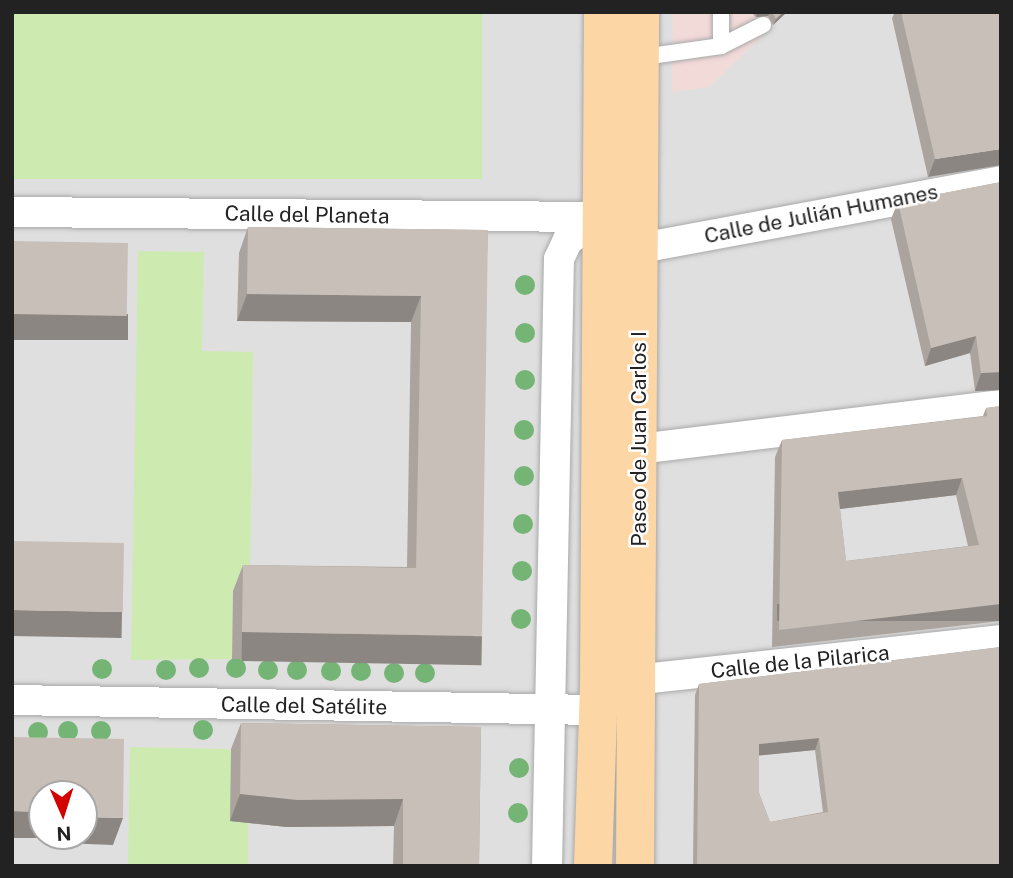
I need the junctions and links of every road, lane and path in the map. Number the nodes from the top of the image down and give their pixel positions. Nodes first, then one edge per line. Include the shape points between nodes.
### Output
1 (603, 12) edge
2 (640, 12) edge
3 (720, 12) edge
4 (763, 25) dead end
5 (721, 46) junction
6 (643, 57) junction
7 (1001, 181) edge
8 (12, 212) edge
9 (601, 217) junction
10 (641, 248) junction
11 (1001, 405) edge
12 (638, 449) junction
13 (1001, 640) edge
14 (639, 679) junction
15 (598, 697) junction
16 (12, 700) edge
17 (548, 711) junction
18 (547, 866) edge
19 (593, 866) edge
20 (635, 866) edge

1 - 9 main road, Paseo de Juan Carlos I
2 - 6 main road, Paseo de Juan Carlos I
3 - 5 lane
4 - 5 lane
5 - 6 lane
6 - 10 main road, Paseo de Juan Carlos I
7 - 10 street, Calle de Julián Humanes
8 - 9 street, Calle del Planeta
9 - 15 main road, Paseo de Juan Carlos I
9 - 17 street via 568,240 559,259
10 - 12 main road, Paseo de Juan Carlos I
11 - 12 street
12 - 14 main road, Paseo de Juan Carlos I
13 - 14 street, Calle de la Pilarica
14 - 15 street, Calle de la Pilarica
14 - 20 main road, Paseo de Juan Carlos I
15 - 17 street, Calle del Satélite
15 - 19 main road, Paseo de Juan Carlos I
16 - 17 street, Calle del Satélite
17 - 18 street

